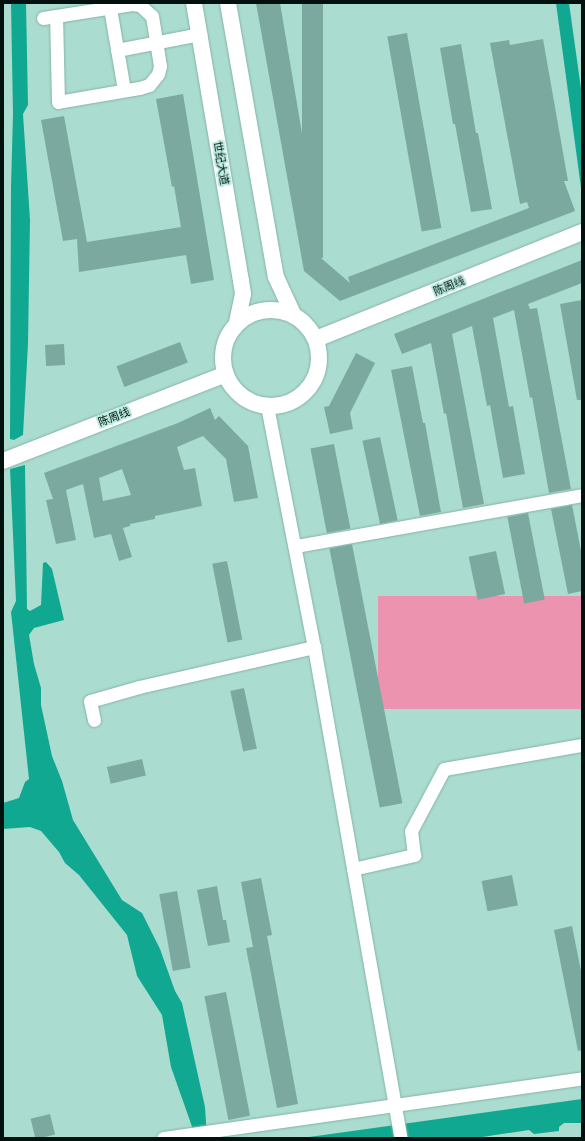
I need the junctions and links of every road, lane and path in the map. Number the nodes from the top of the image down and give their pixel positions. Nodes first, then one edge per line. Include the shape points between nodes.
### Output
1 (194, 3) edge
2 (228, 3) edge
3 (110, 8) junction
4 (200, 34) junction
5 (156, 42) junction
6 (117, 50) junction
7 (124, 90) junction
8 (582, 232) edge
9 (293, 314) junction
10 (237, 323) junction
11 (316, 339) junction
12 (226, 374) junction
13 (267, 406) junction
14 (3, 461) edge
15 (582, 495) edge
16 (296, 546) junction
17 (314, 647) junction
18 (94, 720) dead end
19 (582, 744) edge
20 (353, 870) junction
21 (582, 1078) edge
22 (396, 1109) junction
23 (163, 1138) edge
24 (401, 1138) edge

1 - 4 main road, 世纪大道
2 - 9 main road via 276,277
3 - 5 street via 132,4 148,10 152,16
3 - 6 street
3 - 7 street via 50,17 58,102
4 - 5 street
4 - 10 main road, 世纪大道 via 243,294
5 - 6 street
5 - 7 street via 160,66 158,74 149,85
6 - 7 street
8 - 11 main road, 陈周线
9 - 10 main road via 273,309 254,312
9 - 11 main road via 307,324
10 - 12 main road via 227,338 223,356
11 - 13 main road via 320,355 318,371 311,386 299,398 284,405
12 - 13 main road via 235,390 250,401
12 - 14 main road, 陈周线
13 - 16 street
15 - 16 street
16 - 17 street
17 - 18 street via 139,687 90,701
17 - 20 street
19 - 20 street via 444,769 411,831 414,855
20 - 22 street
21 - 22 street
22 - 23 street
22 - 24 street

